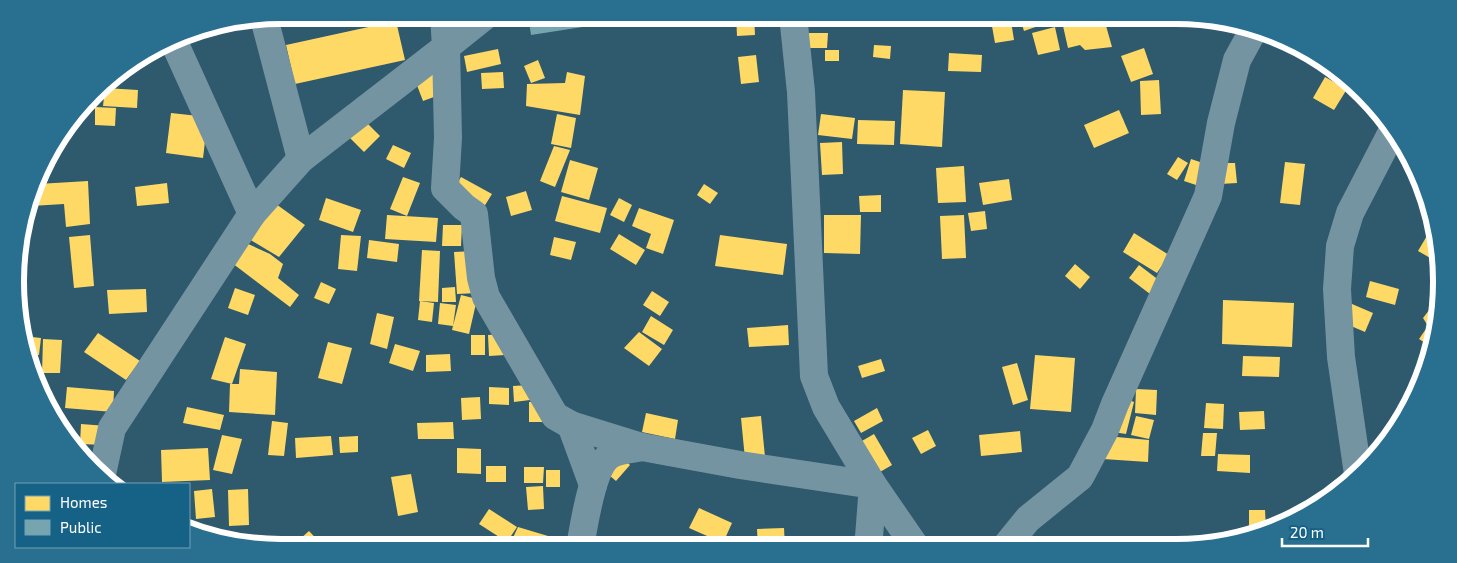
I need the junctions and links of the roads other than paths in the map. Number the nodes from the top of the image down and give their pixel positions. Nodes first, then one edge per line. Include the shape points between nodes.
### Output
1 (266, 24) edge
2 (445, 24) edge
3 (475, 24) edge
4 (794, 24) edge
5 (1251, 35) edge
6 (176, 46) edge
7 (446, 48) junction
8 (1389, 137) edge
9 (301, 159) junction
10 (252, 214) junction
11 (571, 425) junction
12 (642, 447) junction
13 (1357, 465) edge
14 (103, 468) edge
15 (593, 485) junction
16 (873, 485) junction
17 (582, 539) edge
18 (869, 539) edge
19 (910, 539) edge
20 (1012, 539) edge

1 - 9 street
2 - 7 street
3 - 7 street
4 - 16 street via 801,92 814,376 826,407
5 - 20 street via 1237,60 1221,123 1208,196 1105,430 1080,478 1028,518
6 - 10 street
7 - 9 street
7 - 11 street via 448,138 445,188 474,214 486,297 555,416
8 - 13 street via 1350,213 1340,246 1337,289 1341,357
9 - 10 street
10 - 14 street via 112,428
11 - 12 street
11 - 15 street
12 - 15 street via 611,454 599,469
12 - 16 street
15 - 17 street
16 - 18 street
16 - 19 street

